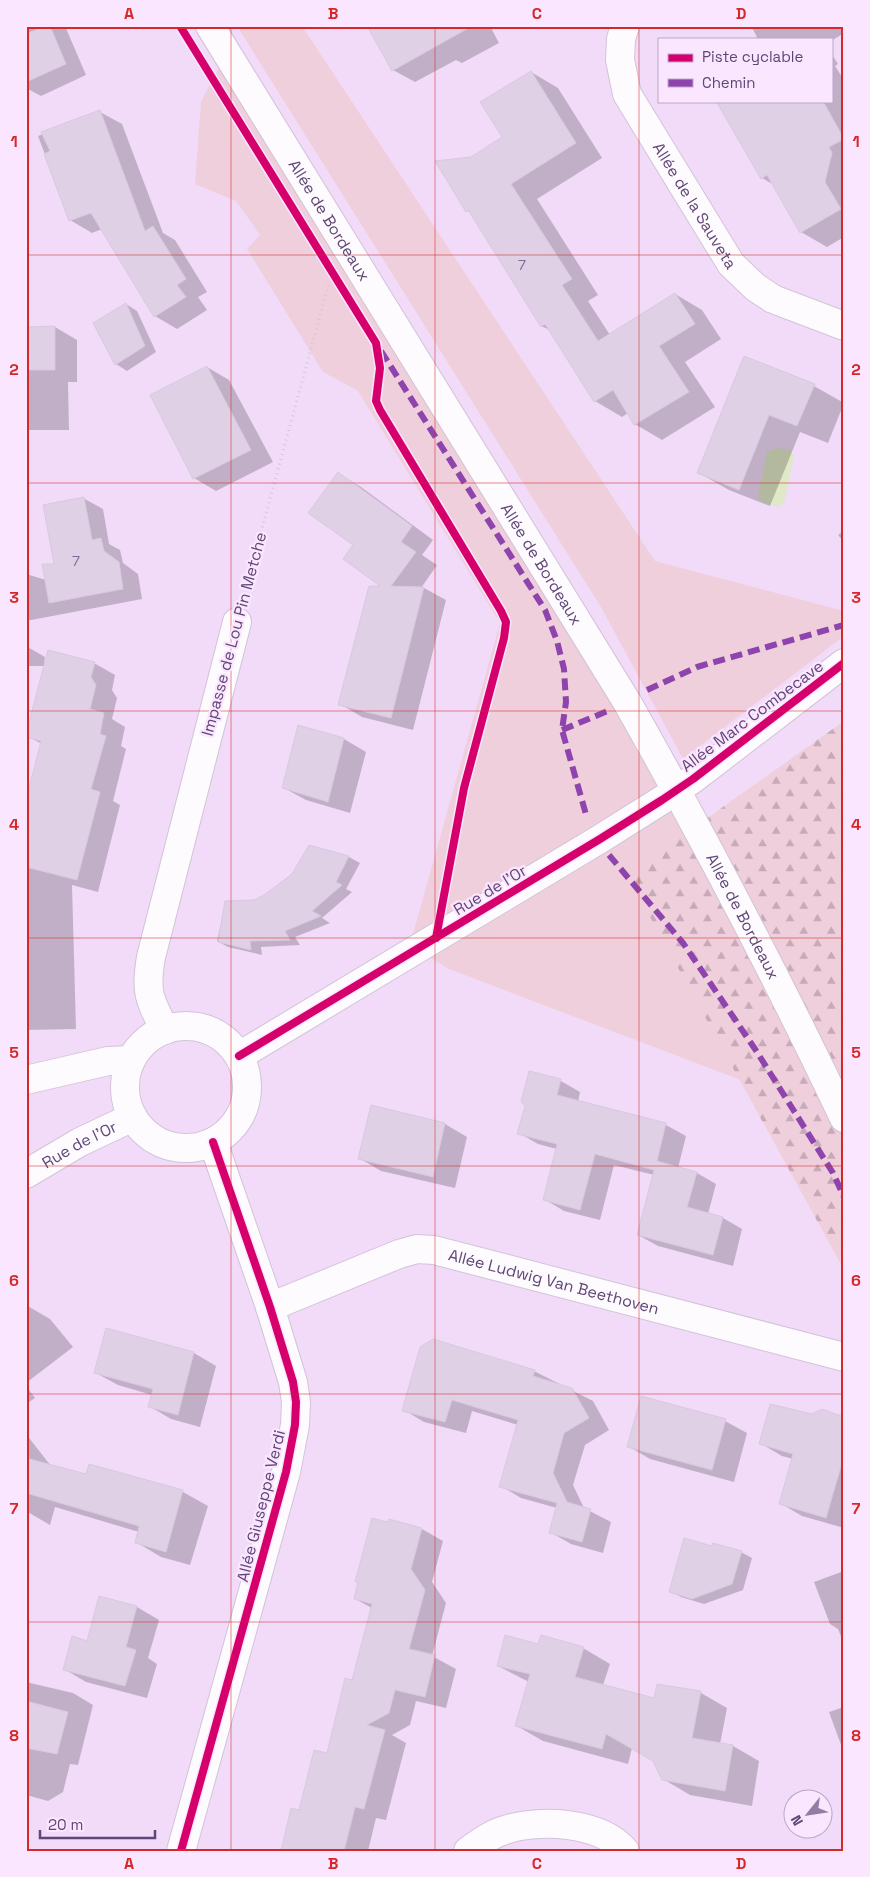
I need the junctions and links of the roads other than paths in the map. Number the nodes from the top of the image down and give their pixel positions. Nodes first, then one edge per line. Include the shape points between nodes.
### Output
1 (210, 26) edge
2 (625, 26) edge
3 (844, 326) edge
4 (236, 622) road end
5 (844, 664) edge
6 (676, 790) junction
7 (165, 1030) junction
8 (239, 1056) junction
9 (131, 1060) junction
10 (26, 1080) edge
11 (133, 1117) junction
12 (844, 1118) edge
13 (213, 1142) junction
14 (26, 1174) edge
15 (270, 1307) junction
16 (844, 1357) edge
17 (181, 1851) edge
18 (468, 1851) edge
19 (625, 1851) edge

1 - 6 street, Allée de Bordeaux via 627,702
2 - 3 street, Allée de la Sauveta via 620,60 627,94 731,264 773,299
4 - 7 street, Impasse de Lou Pin Metche via 151,957 148,990 152,1006
5 - 6 street, Allée Marc Combecave
6 - 8 street, Rue de l'Or
6 - 12 street, Allée de Bordeaux via 791,1007
7 - 8 street via 174,1026 191,1026 208,1030 223,1038
7 - 9 street via 147,1040
8 - 13 street via 248,1080 243,1112 223,1137
9 - 10 street via 108,1061
9 - 11 street via 125,1090
11 - 13 street via 145,1133 159,1143 193,1149
11 - 14 street, Rue de l'Or via 80,1142
13 - 15 street, Allée Giuseppe Verdi
15 - 16 street, Allée Ludwig Van Beethoven via 399,1254 417,1249 434,1250
15 - 17 street, Allée Giuseppe Verdi via 294,1382 296,1425 286,1472
18 - 19 street via 503,1830 541,1823 582,1828 605,1835

